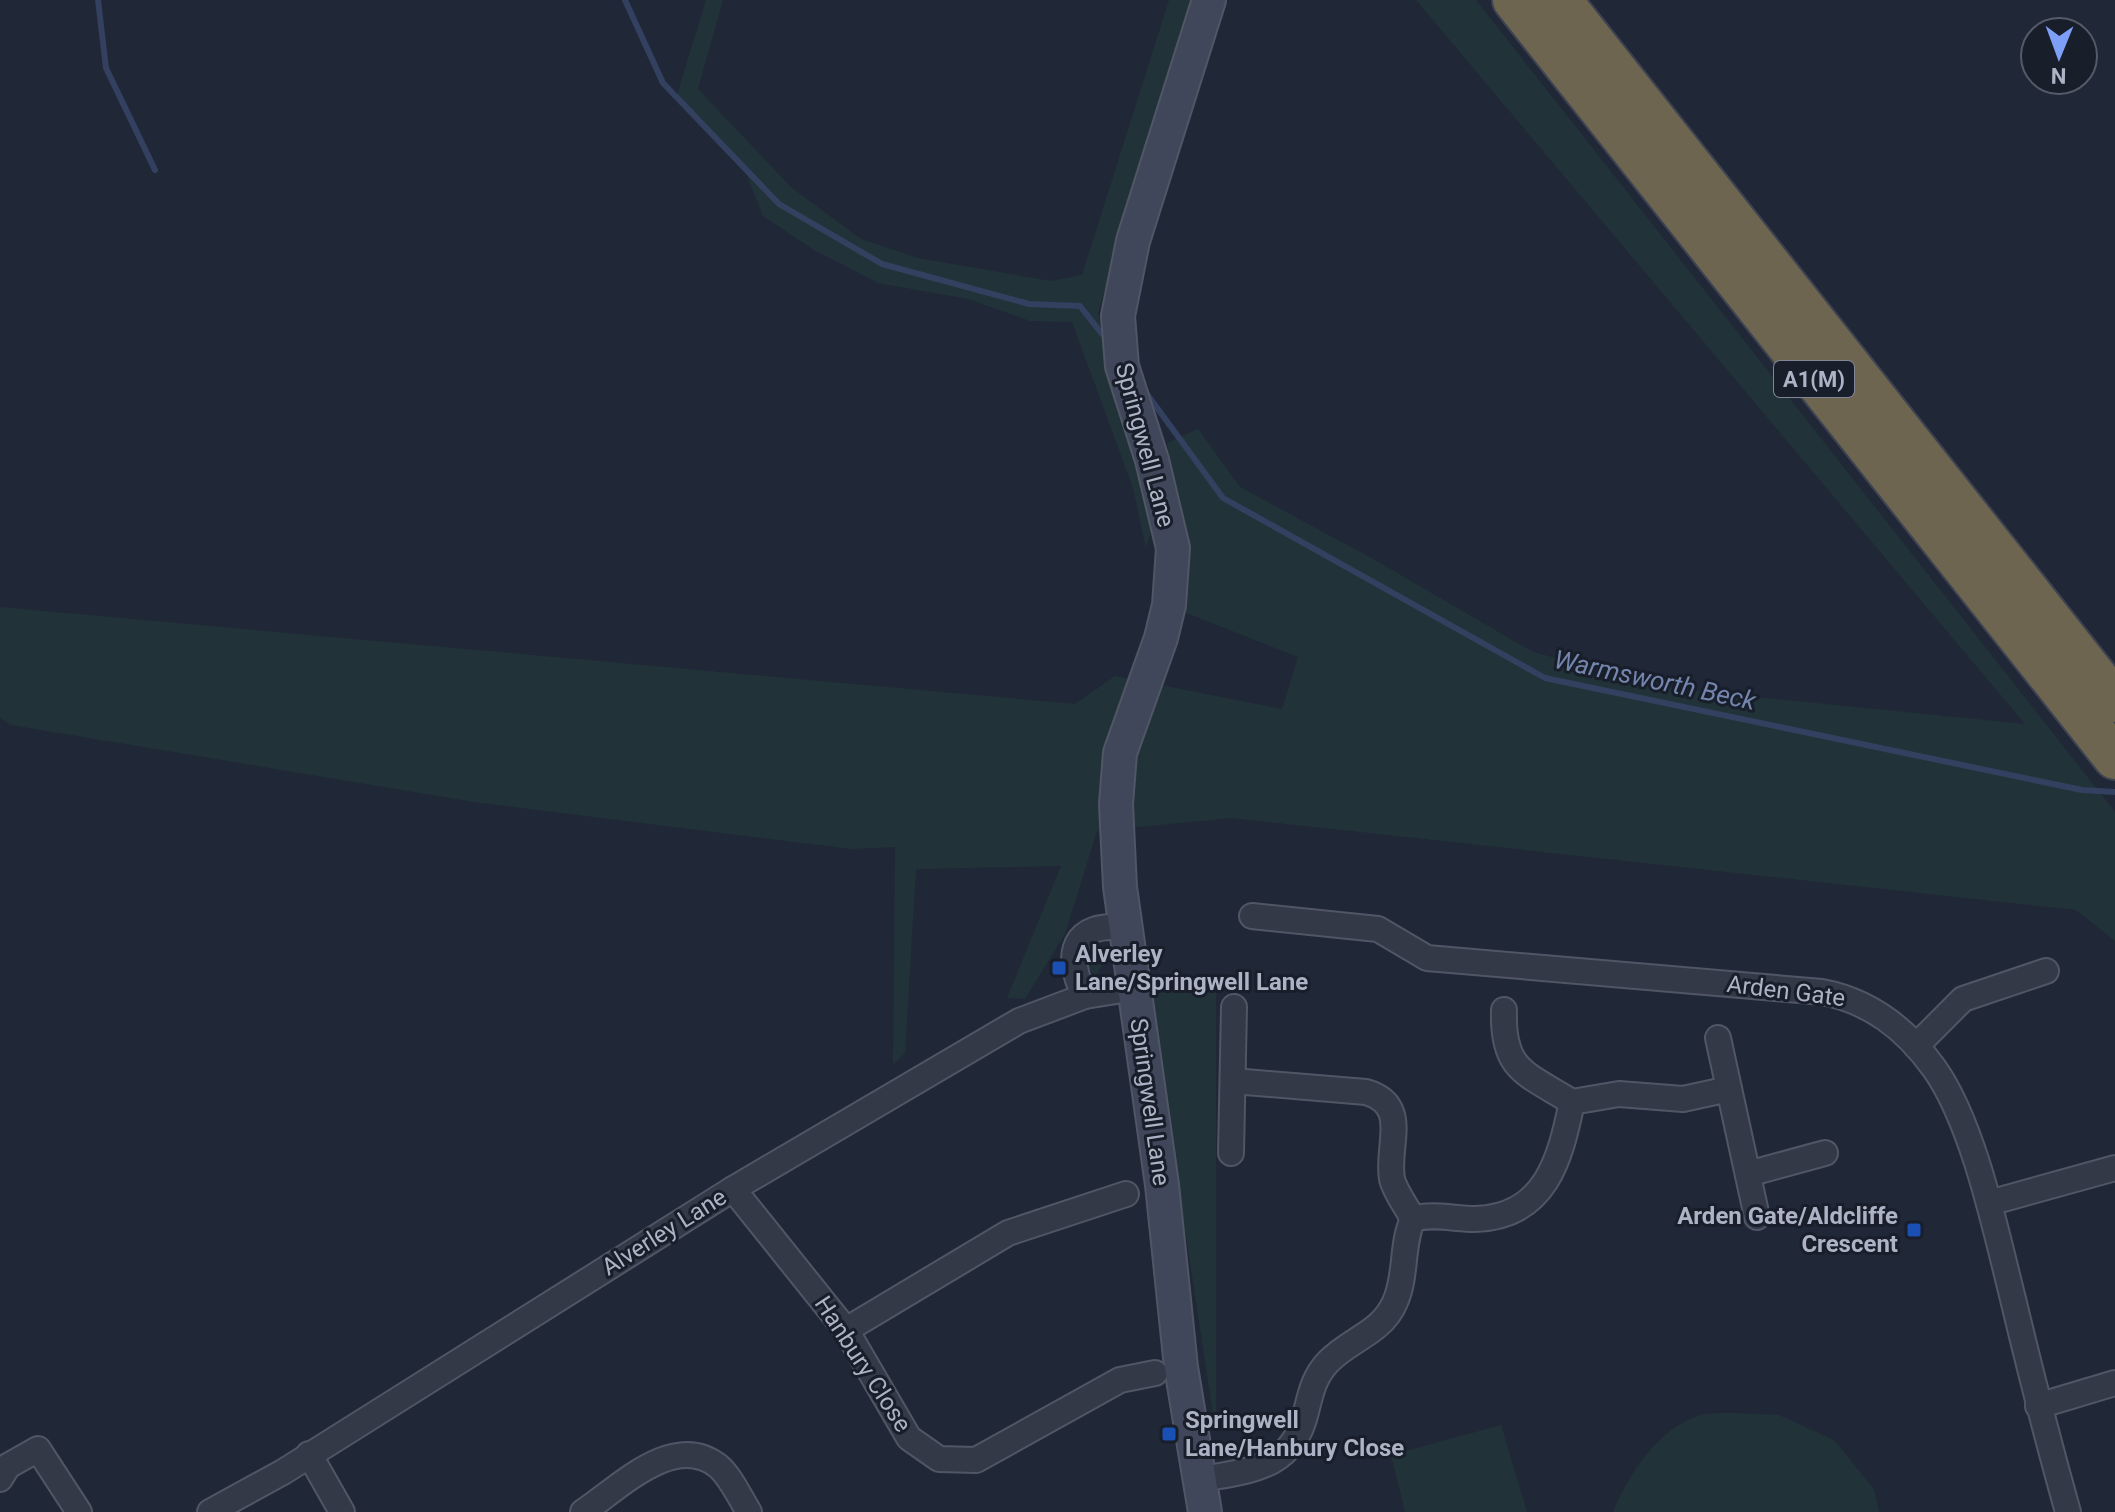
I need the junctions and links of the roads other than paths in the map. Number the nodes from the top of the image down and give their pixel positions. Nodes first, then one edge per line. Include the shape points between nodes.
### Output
1 (1209, 0) edge
2 (1514, 0) edge
3 (1560, 0) edge
4 (2115, 701) edge
5 (2115, 758) edge
6 (1252, 916) dead end
7 (1126, 928) junction
8 (2046, 971) dead end
9 (1135, 988) junction
10 (1085, 996) junction
11 (1234, 1007) dead end
12 (1504, 1010) dead end
13 (1718, 1038) dead end
14 (1916, 1046) junction
15 (1233, 1081) junction
16 (1729, 1089) junction
17 (1572, 1102) junction
18 (1231, 1153) dead end
19 (1825, 1153) dead end
20 (2115, 1168) edge
21 (1748, 1174) junction
22 (733, 1189) junction
23 (1126, 1194) dead end
24 (1989, 1203) junction
25 (1757, 1217) dead end
26 (1413, 1219) junction
27 (846, 1330) junction
28 (1155, 1373) dead end
29 (2115, 1383) edge
30 (2038, 1406) junction
31 (309, 1454) junction
32 (0, 1479) edge
33 (1197, 1480) junction
34 (79, 1512) edge
35 (210, 1512) edge
36 (342, 1512) edge
37 (583, 1512) edge
38 (749, 1512) edge
39 (1205, 1512) edge
40 (2068, 1512) edge

1 - 7 street, Springwell Lane via 1133,241 1118,316 1122,366 1173,548 1161,638 1126,728 1118,764 1117,830
2 - 5 highway, A1(M)
3 - 4 highway, A1(M)
6 - 14 street, Arden Gate via 1378,929 1427,958 1849,997 1875,1009
7 - 9 street, Springwell Lane
7 - 10 street via 1093,931 1077,945 1073,969
8 - 14 street via 1954,1004
9 - 10 street, Alverley Lane
9 - 33 street, Springwell Lane
10 - 22 street, Alverley Lane via 1019,1021
11 - 15 street
12 - 17 street via 1503,1041 1513,1062
13 - 16 street
14 - 24 street, Arden Gate via 1950,1094
15 - 18 street
15 - 26 street via 1366,1092 1383,1100 1395,1116 1392,1179
16 - 17 street via 1683,1099 1619,1094
16 - 21 street
17 - 26 street via 1555,1168 1521,1205 1487,1218
19 - 21 street
20 - 24 street
21 - 25 street
22 - 27 street, Hanbury Close
22 - 31 street, Alverley Lane
23 - 27 street via 1008,1233
24 - 30 street, Arden Gate
26 - 33 street via 1405,1273 1393,1307 1380,1325 1319,1372 1290,1449 1258,1468
27 - 28 street, Hanbury Close via 909,1438 939,1459 976,1460 1120,1380
29 - 30 street
30 - 40 street, Arden Gate
31 - 35 street, Alverley Lane
31 - 36 street
32 - 34 street via 8,1466 38,1449
33 - 39 street, Springwell Lane
37 - 38 street via 657,1462 678,1454 717,1466

